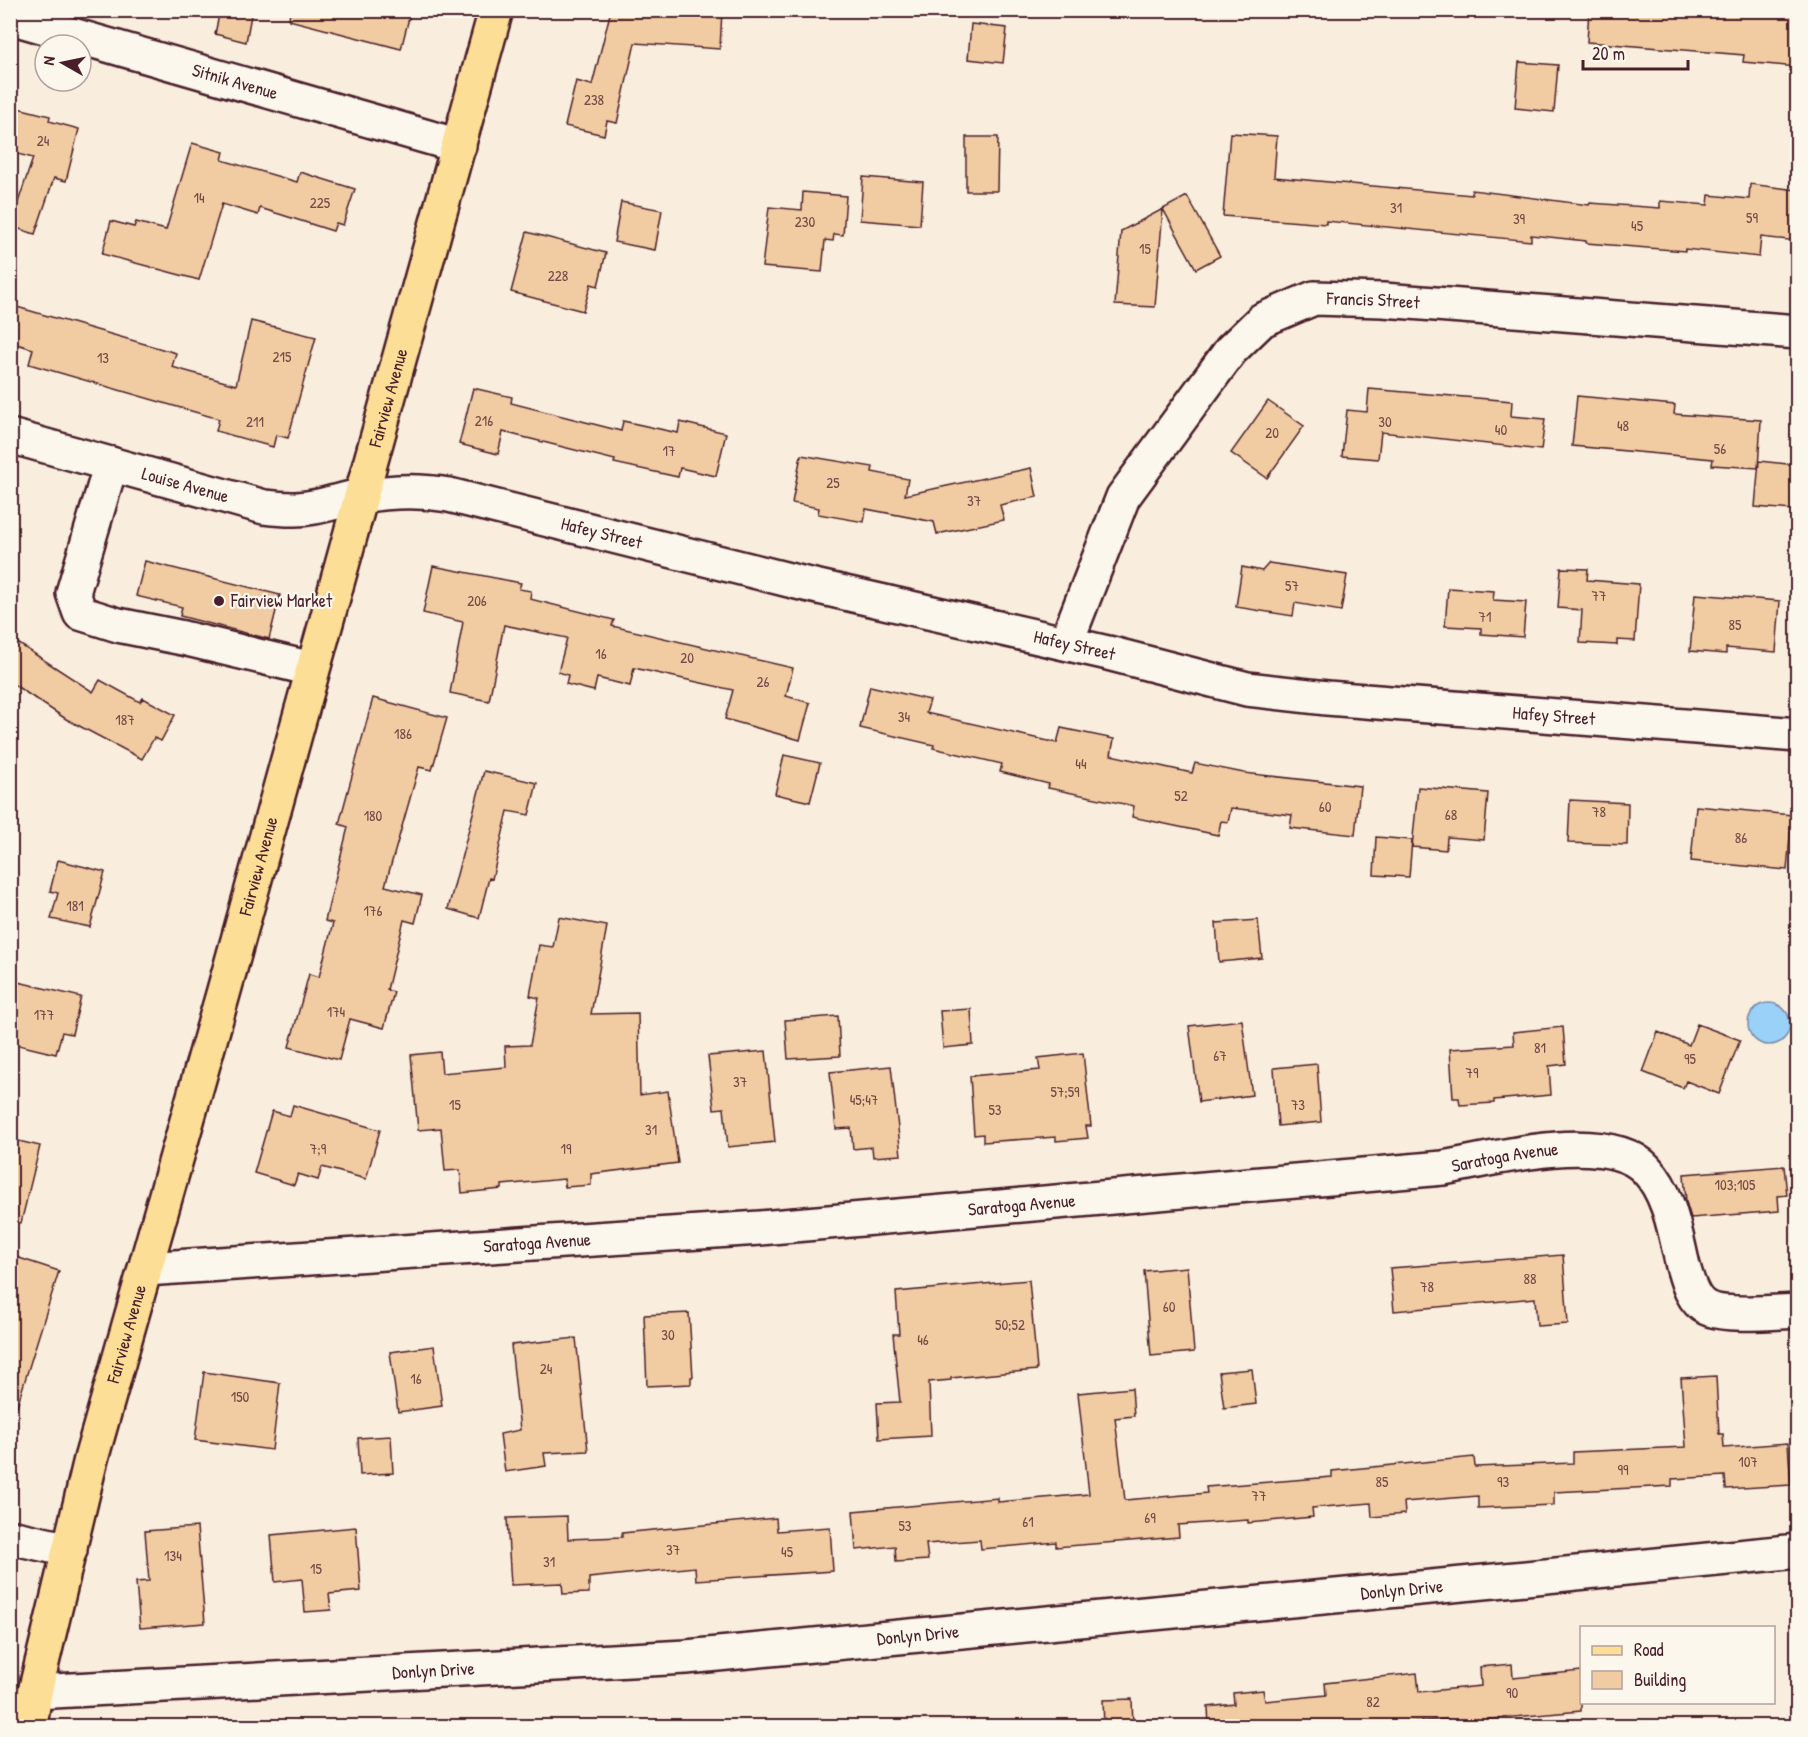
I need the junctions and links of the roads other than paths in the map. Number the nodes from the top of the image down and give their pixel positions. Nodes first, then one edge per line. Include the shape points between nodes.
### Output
1 (496, 10) edge
2 (10, 17) edge
3 (459, 146) junction
4 (1797, 332) edge
5 (10, 436) edge
6 (111, 464) junction
7 (360, 496) junction
8 (1066, 643) junction
9 (312, 669) junction
10 (1797, 735) edge
11 (145, 1269) junction
12 (1797, 1311) edge
13 (10, 1537) edge
14 (70, 1550) junction
15 (1797, 1551) edge
16 (35, 1692) junction
17 (30, 1726) edge

1 - 3 main road, Fairview Avenue
2 - 3 street, Sitnik Avenue
3 - 7 main road, Fairview Avenue
4 - 8 street, Francis Street via 1314,298 1262,320 1231,350 1123,497
5 - 6 street, Louise Avenue
6 - 7 street, Louise Avenue via 264,507 293,510
6 - 9 street via 73,593 80,613
7 - 8 street, Hafey Street via 426,491 449,495 801,583
7 - 9 main road, Fairview Avenue
8 - 10 street, Hafey Street via 1247,689
9 - 11 main road, Fairview Avenue
11 - 12 street, Saratoga Avenue via 760,1228 1443,1168 1543,1149 1593,1149 1623,1154 1637,1161 1655,1180 1669,1210 1692,1293 1705,1308 1732,1313
11 - 14 main road, Fairview Avenue via 91,1459
13 - 14 street
14 - 16 main road, Fairview Avenue
15 - 16 street, Donlyn Drive via 686,1657
16 - 17 main road, Fairview Avenue

